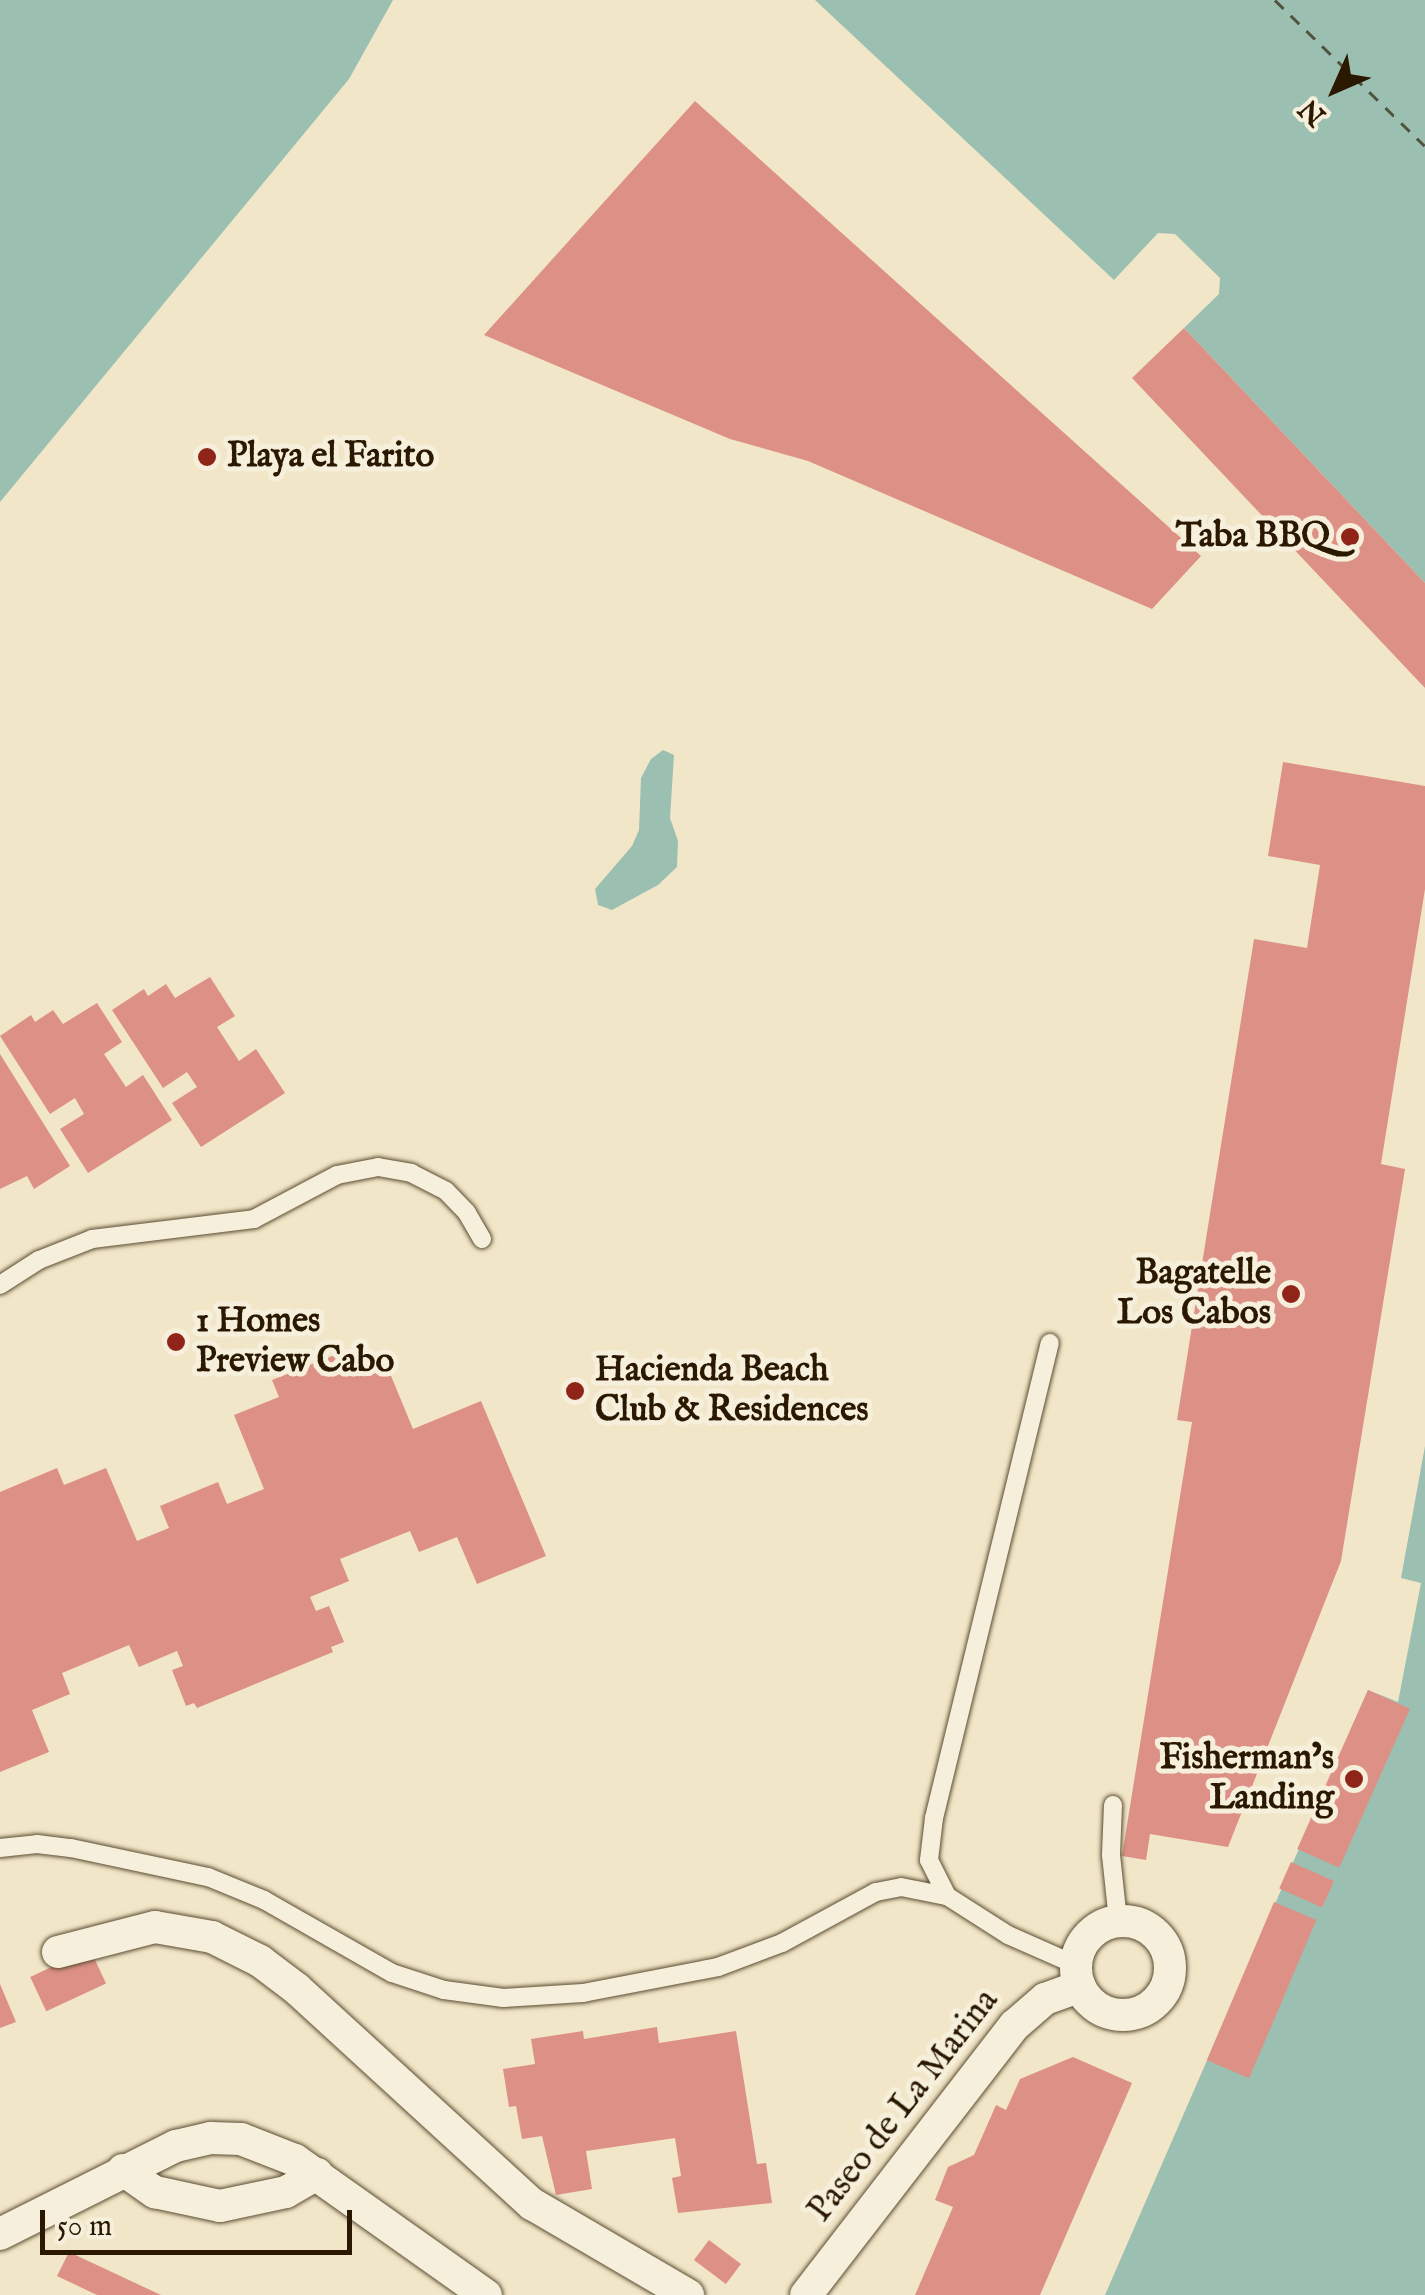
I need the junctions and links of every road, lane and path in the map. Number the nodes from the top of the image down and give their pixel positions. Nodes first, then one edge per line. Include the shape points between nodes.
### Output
1 (482, 1240) dead end
2 (0, 1285) edge
3 (1050, 1343) dead end
4 (1113, 1805) dead end
5 (0, 1848) edge
6 (947, 1896) junction
7 (1118, 1921) junction
8 (58, 1952) dead end
9 (1078, 1976) junction
10 (123, 2170) junction
11 (317, 2174) junction
12 (0, 2234) edge
13 (486, 2295) edge
14 (688, 2295) edge
15 (806, 2295) edge

1 - 2 lane via 446,1191 411,1173 378,1167 336,1175 254,1219 92,1239
3 - 6 lane via 934,1818 930,1860
4 - 7 lane
5 - 6 lane via 71,1848 208,1877 264,1900 392,1974 502,1998 582,1994 718,1967 782,1943 888,1888
6 - 9 lane
7 - 9 street, Paseo de La Marina via 1089,1935
7 - 9 street via 1138,1923 1160,1938 1170,1962 1166,1988 1148,2008 1122,2014 1097,2007
8 - 14 street via 168,1927 212,1937 260,1961 532,2204
9 - 15 street, Paseo de La Marina via 1014,2025
10 - 11 street via 176,2146 226,2138 274,2149
10 - 11 street via 155,2192 220,2206 286,2192
10 - 12 street
11 - 13 street

